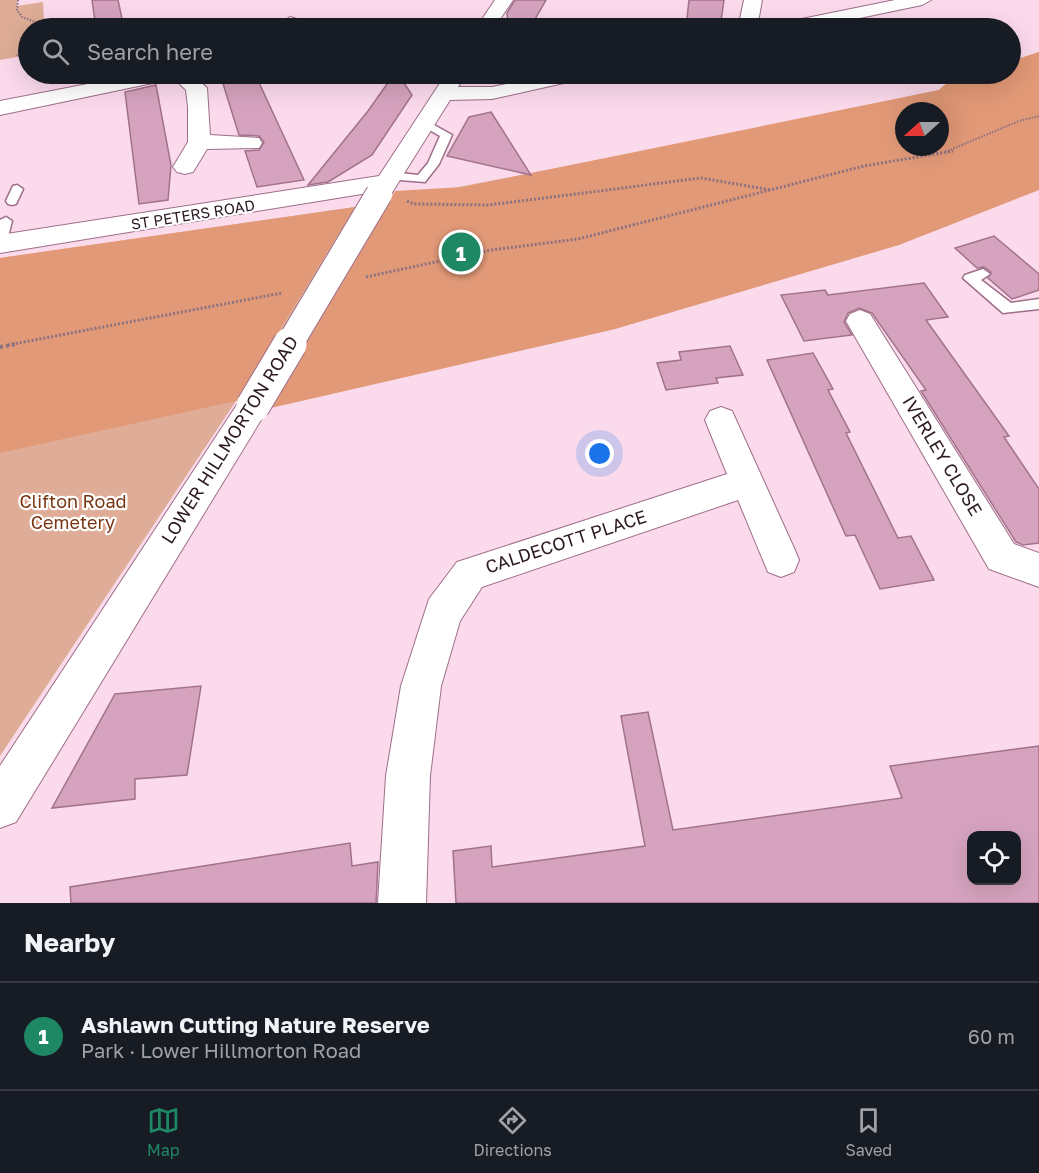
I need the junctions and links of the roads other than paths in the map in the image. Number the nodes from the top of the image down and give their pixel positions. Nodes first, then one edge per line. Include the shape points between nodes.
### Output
1 (504, 0) edge
2 (753, 0) edge
3 (922, 0) edge
4 (492, 18) edge
5 (750, 18) edge
6 (835, 18) edge
7 (118, 84) edge
8 (192, 84) edge
9 (450, 84) edge
10 (533, 84) edge
11 (443, 94) junction
12 (0, 108) edge
13 (199, 142) junction
14 (251, 144) dead end
15 (185, 167) dead end
16 (384, 186) junction
17 (17, 189) dead end
18 (12, 201) dead end
19 (2, 236) edge
20 (983, 274) dead end
21 (1039, 304) edge
22 (861, 321) dead end
23 (721, 420) dead end
24 (747, 482) junction
25 (781, 560) dead end
26 (1039, 570) edge
27 (0, 806) edge
28 (402, 903) edge

1 - 4 street
2 - 5 street
3 - 6 street
7 - 12 street
8 - 13 street via 200,106
9 - 11 street, LOWER HILLMORTON ROAD
10 - 11 street via 492,93
11 - 16 street, LOWER HILLMORTON ROAD
13 - 14 street
13 - 15 street
16 - 19 street, ST PETERS ROAD
16 - 27 street, LOWER HILLMORTON ROAD, bridge via 253,406
17 - 18 lane
20 - 21 lane via 970,278 1008,309
22 - 26 street, IVERLEY CLOSE via 1002,556
23 - 24 street
24 - 25 street
24 - 28 street, CALDECOTT PLACE via 470,574 443,612 421,686 408,776

